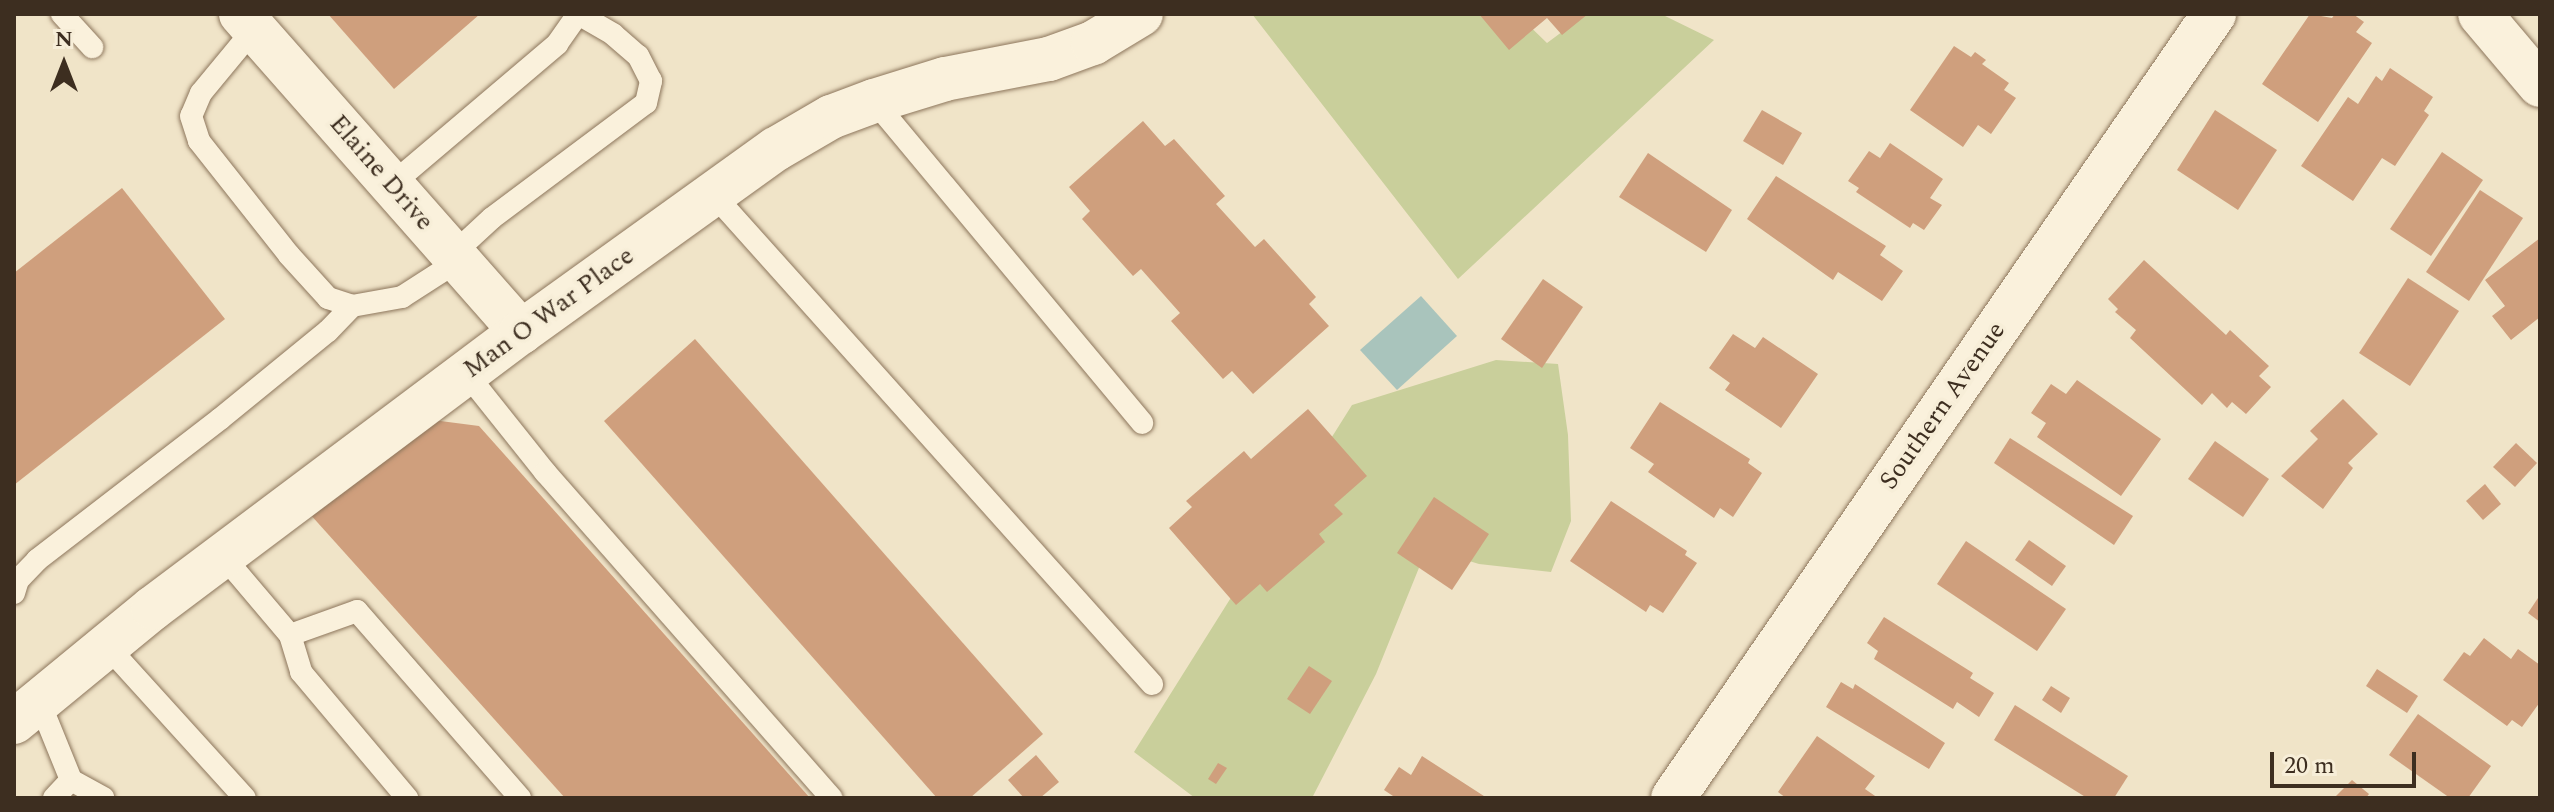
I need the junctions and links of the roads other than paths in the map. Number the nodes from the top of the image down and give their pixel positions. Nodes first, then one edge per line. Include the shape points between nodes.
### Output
1 (62, 14) edge
2 (579, 14) edge
3 (2214, 14) edge
4 (2480, 14) edge
5 (1121, 20) edge
6 (248, 22) edge
7 (92, 47) dead end
8 (2540, 85) edge
9 (874, 101) junction
10 (391, 185) junction
11 (713, 194) junction
12 (455, 258) junction
13 (352, 306) junction
14 (521, 332) junction
15 (466, 373) junction
16 (1142, 423) dead end
17 (223, 556) junction
18 (14, 593) edge
19 (290, 635) junction
20 (107, 646) junction
21 (1152, 684) dead end
22 (27, 712) edge
23 (71, 780) junction
24 (54, 798) edge
25 (103, 798) edge
26 (245, 798) edge
27 (407, 798) edge
28 (520, 798) edge
29 (831, 798) edge
30 (1673, 798) edge

1 - 7 lane
2 - 10 lane via 557,44
2 - 12 lane via 638,56 651,81 646,103 492,218
3 - 30 street, Southern Avenue
4 - 8 street
5 - 9 street, Man O War Place via 1049,59 945,79
6 - 10 street, Elaine Drive
6 - 13 lane via 191,116 199,141 328,298
9 - 11 street, Man O War Place via 831,117
9 - 16 lane
10 - 12 street, Elaine Drive
11 - 14 street, Man O War Place
11 - 21 lane
12 - 13 lane via 402,297
12 - 14 street, Elaine Drive
13 - 18 lane via 220,419 37,560 18,580
14 - 15 street, Man O War Place
15 - 17 street, Man O War Place
15 - 29 lane via 545,472
17 - 19 lane
17 - 20 street, Man O War Place
19 - 27 lane via 301,672
19 - 28 lane via 357,611
20 - 22 street, Man O War Place
20 - 26 lane
22 - 23 lane
23 - 24 lane
23 - 25 lane

